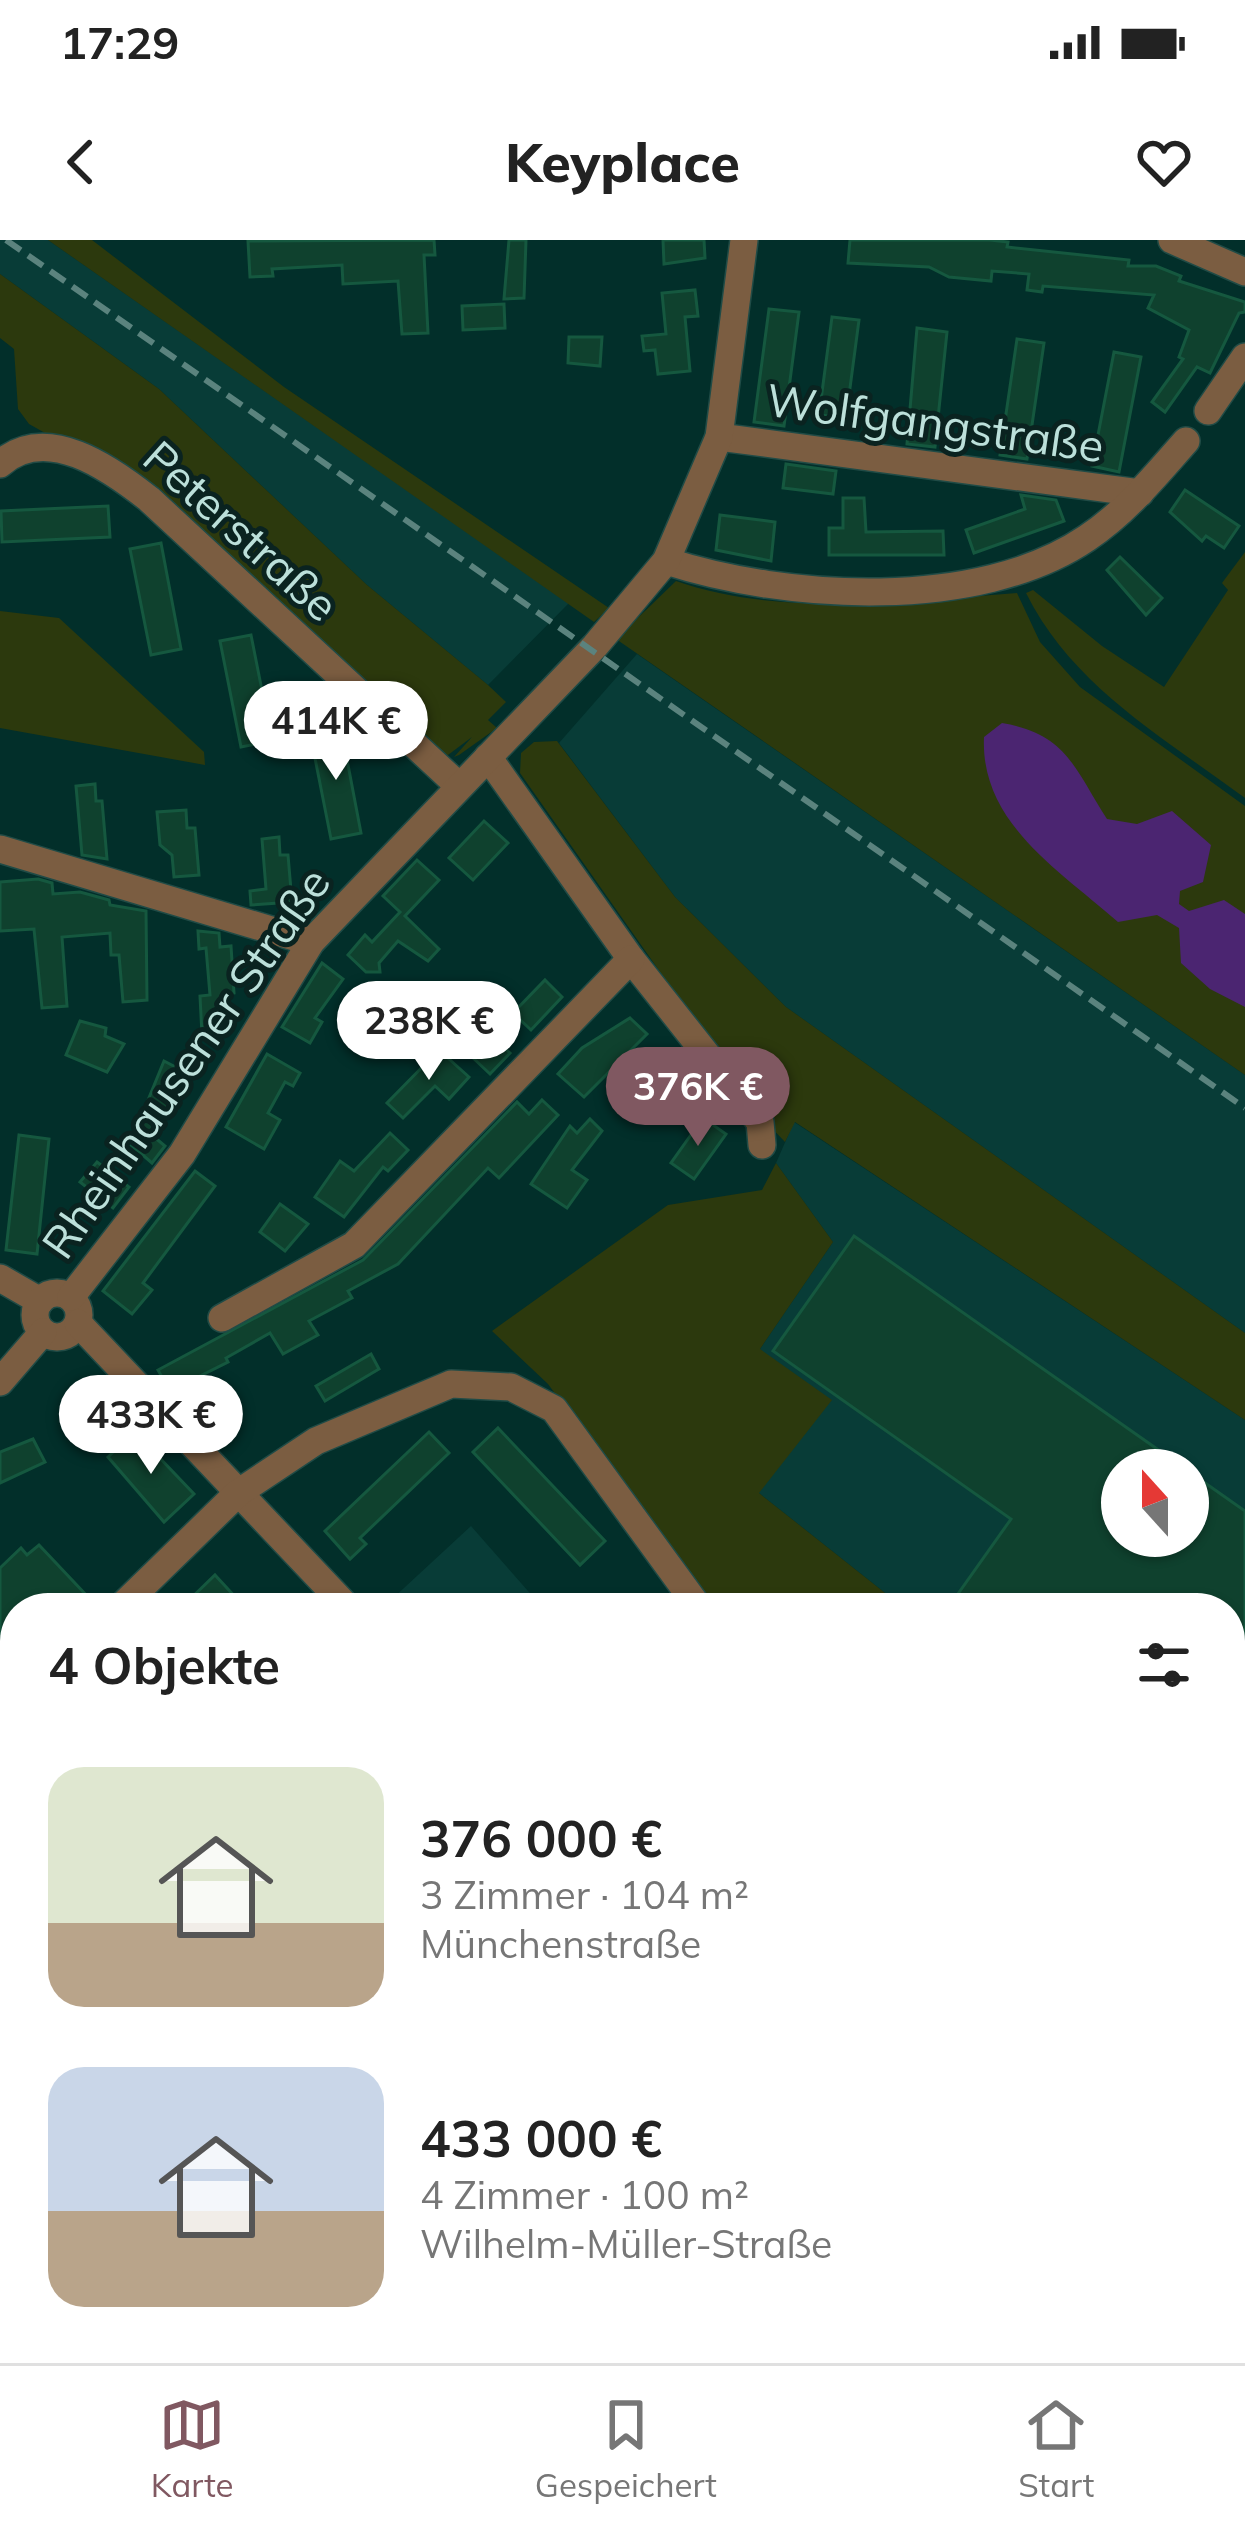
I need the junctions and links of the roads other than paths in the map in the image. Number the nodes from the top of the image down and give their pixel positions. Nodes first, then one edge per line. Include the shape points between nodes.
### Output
1 (744, 240) edge
2 (1172, 240) edge
3 (1245, 272) edge
4 (1245, 357) edge
5 (1208, 411) dead end
6 (718, 436) junction
7 (1186, 442) dead end
8 (0, 464) edge
9 (1140, 493) junction
10 (666, 561) junction
11 (488, 757) junction
12 (458, 785) junction
13 (0, 849) edge
14 (311, 942) junction
15 (631, 958) junction
16 (762, 1145) dead end
17 (0, 1278) edge
18 (40, 1300) junction
19 (74, 1310) junction
20 (221, 1318) dead end
21 (44, 1332) junction
22 (0, 1382) edge
23 (238, 1493) junction
24 (135, 1593) edge
25 (334, 1593) edge
26 (688, 1593) edge

1 - 6 street, Rheinhausener Straße
2 - 3 street
4 - 5 street
6 - 9 street, Wolfgangstraße
6 - 10 street, Rheinhausener Straße
7 - 9 street
8 - 12 street, Peterstraße via 11,454 52,447 115,473
9 - 10 street via 1084,541 1044,560 941,587 758,586
10 - 11 street, Rheinhausener Straße
11 - 12 street, Rheinhausener Straße
11 - 15 street
12 - 14 street, Rheinhausener Straße
13 - 14 street
14 - 19 street, Rheinhausener Straße via 182,1154
15 - 16 street via 760,1122
15 - 20 street via 354,1245
17 - 18 street
18 - 19 street, Rheinhausener Straße via 55,1293
18 - 21 street, Rheinhausener Straße via 35,1321
19 - 21 street, Rheinhausener Straße via 63,1336
19 - 23 street
21 - 22 street
23 - 24 street
23 - 25 street
23 - 26 street via 316,1441 451,1384 511,1387 554,1409

